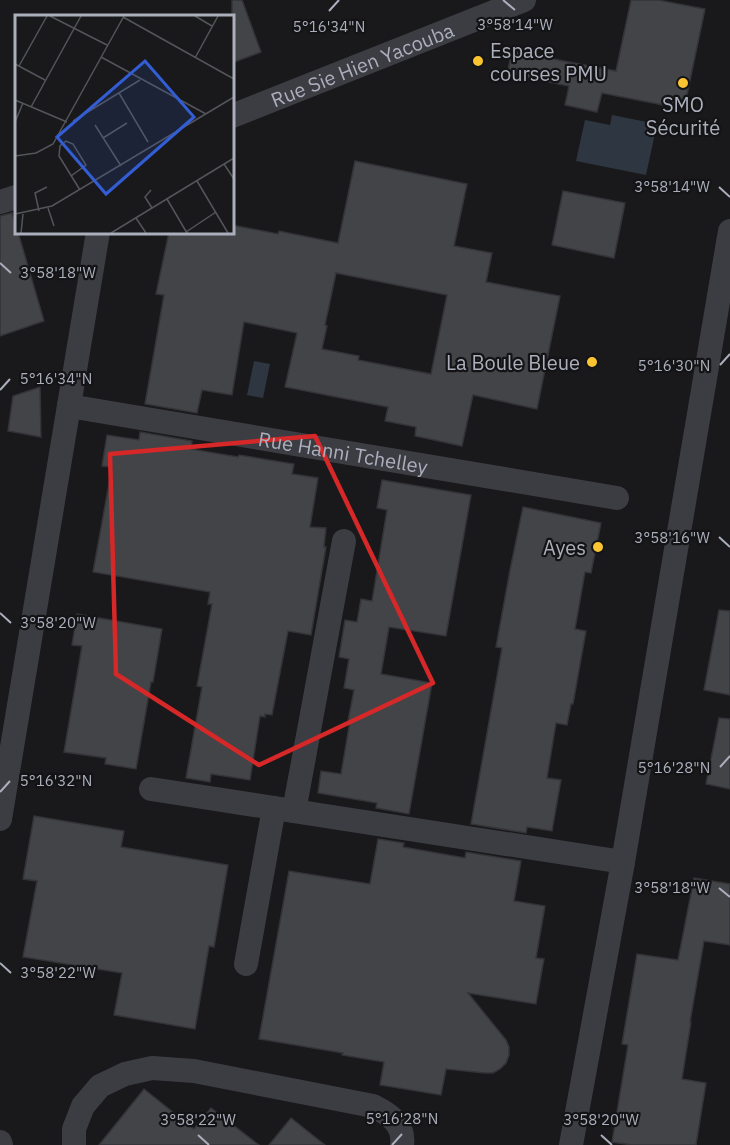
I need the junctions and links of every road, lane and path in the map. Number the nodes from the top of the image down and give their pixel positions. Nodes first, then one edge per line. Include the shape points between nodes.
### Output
1 (524, 0) edge
2 (234, 115) edge
3 (15, 196) edge
4 (0, 202) edge
5 (730, 231) edge
6 (98, 234) edge
7 (69, 406) junction
8 (617, 498) dead end
9 (344, 541) dead end
10 (151, 789) dead end
11 (284, 809) junction
12 (0, 819) edge
13 (623, 862) junction
14 (246, 964) dead end
15 (74, 1145) edge
16 (402, 1145) edge
17 (571, 1145) edge

1 - 2 street, Rue Sie Hien Yacouba
3 - 4 street
5 - 13 street
6 - 7 street
7 - 8 street, Rue Hanni Tchelley
7 - 12 street
9 - 11 street
10 - 11 street
11 - 13 street
11 - 14 street
13 - 17 street
15 - 16 street via 74,1129 83,1106 100,1086 125,1074 152,1068 194,1071 373,1106 388,1113 398,1124

